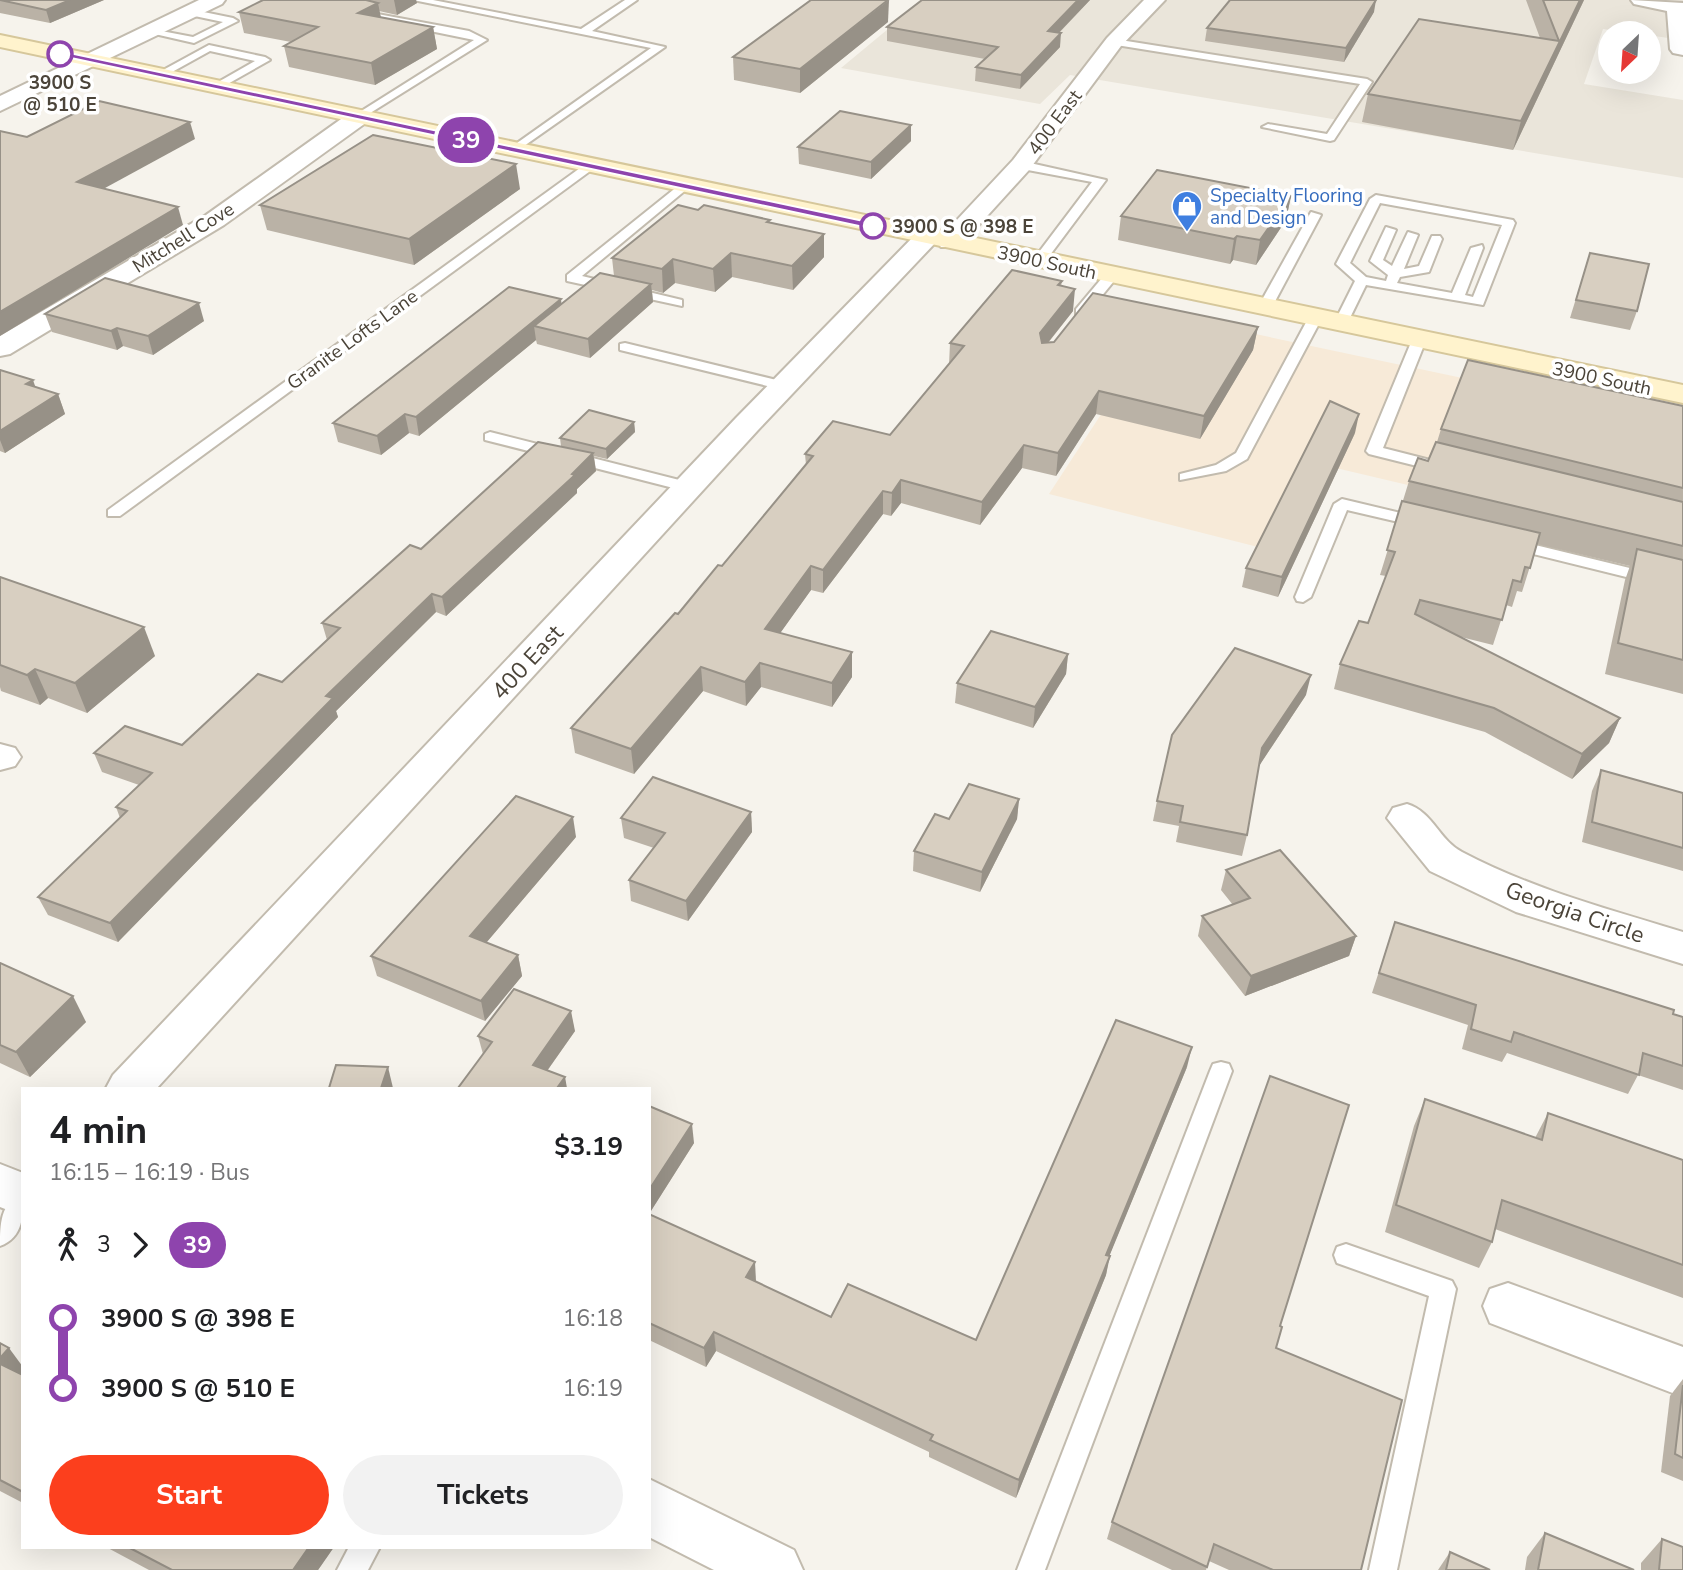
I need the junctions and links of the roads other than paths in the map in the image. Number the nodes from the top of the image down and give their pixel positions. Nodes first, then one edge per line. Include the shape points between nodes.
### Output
1 (215, 0) edge
2 (418, 0) edge
3 (632, 0) edge
4 (1155, 0) edge
5 (1641, 0) edge
6 (340, 10) edge
7 (189, 12) junction
8 (151, 32) junction
9 (583, 32) junction
10 (194, 40) junction
11 (0, 41) edge
12 (1114, 42) junction
13 (209, 48) junction
14 (1680, 49) dead end
15 (90, 60) junction
16 (159, 75) junction
17 (217, 87) junction
18 (0, 104) edge
19 (359, 117) junction
20 (1268, 127) dead end
21 (514, 150) junction
22 (1021, 165) junction
23 (591, 166) junction
24 (683, 186) junction
25 (1315, 215) dead end
26 (1390, 230) dead end
27 (1412, 235) dead end
28 (1436, 239) dead end
29 (939, 240) junction
30 (1477, 248) dead end
31 (1039, 260) junction
32 (1112, 275) junction
33 (1362, 280) junction
34 (1393, 280) junction
35 (1457, 298) junction
36 (677, 303) dead end
37 (1265, 307) junction
38 (1328, 320) junction
39 (1073, 321) edge
40 (1419, 340) junction
41 (625, 347) dead end
42 (0, 348) edge
43 (784, 386) junction
44 (1683, 394) edge
45 (490, 437) dead end
46 (1455, 470) edge
47 (1186, 477) dead end
48 (689, 487) junction
49 (114, 513) dead end
50 (1434, 526) edge
51 (1500, 542) edge
52 (1683, 586) edge
53 (1303, 597) dead end
54 (1407, 818) dead end
55 (1683, 948) edge
56 (1221, 1071) dead end
57 (130, 1087) edge
58 (0, 1185) edge
59 (21, 1194) edge
60 (21, 1207) edge
61 (0, 1235) edge
62 (1346, 1255) dead end
63 (1508, 1306) dead end
64 (1683, 1372) edge
65 (651, 1508) edge
66 (365, 1549) edge
67 (351, 1570) edge
68 (774, 1570) edge
69 (1031, 1570) edge
70 (1383, 1570) edge

1 - 7 street
2 - 9 lane
3 - 9 lane
4 - 12 street, 400 East
5 - 14 street via 1677,7
6 - 19 lane via 482,40
7 - 8 street
7 - 10 lane via 233,21
8 - 10 lane
8 - 15 street
9 - 21 lane via 660,47
10 - 13 lane
11 - 15 main road, 3900 South
12 - 20 lane via 1367,82 1330,138
12 - 22 street, 400 East
13 - 16 lane
13 - 17 lane via 265,60
15 - 16 main road, 3900 South
15 - 18 street
16 - 17 main road, 3900 South
17 - 19 main road, 3900 South
19 - 21 main road, 3900 South
19 - 42 street, Mitchell Cove via 215,220
21 - 23 main road, 3900 South
22 - 29 street, 400 East
22 - 31 lane via 1100,180
23 - 24 main road, 3900 South
23 - 49 lane, Granite Lofts Lane
24 - 29 main road, 3900 South
24 - 36 lane via 572,278
25 - 37 lane
26 - 34 lane via 1376,261
27 - 34 lane
28 - 34 lane via 1423,269
29 - 31 main road, 3900 South
29 - 43 street, 400 East
30 - 35 lane
31 - 32 main road, 3900 South
32 - 37 main road, 3900 South
32 - 39 lane
33 - 34 lane
33 - 35 lane via 1343,264 1376,199 1399,210 1486,226 1509,223 1478,302
33 - 38 lane
34 - 35 lane
37 - 38 main road, 3900 South
38 - 40 main road, 3900 South
38 - 47 lane via 1242,456 1221,468
40 - 44 main road, 3900 South
40 - 46 lane via 1374,451
41 - 43 lane
43 - 48 street, 400 East
45 - 48 lane
48 - 57 street, 400 East
50 - 53 lane via 1342,504
51 - 52 lane
54 - 55 street, Georgia Circle via 1444,861 1531,901
56 - 69 lane
58 - 59 street
60 - 61 lane
62 - 70 lane via 1443,1289
63 - 64 street
65 - 68 street
66 - 67 lane

